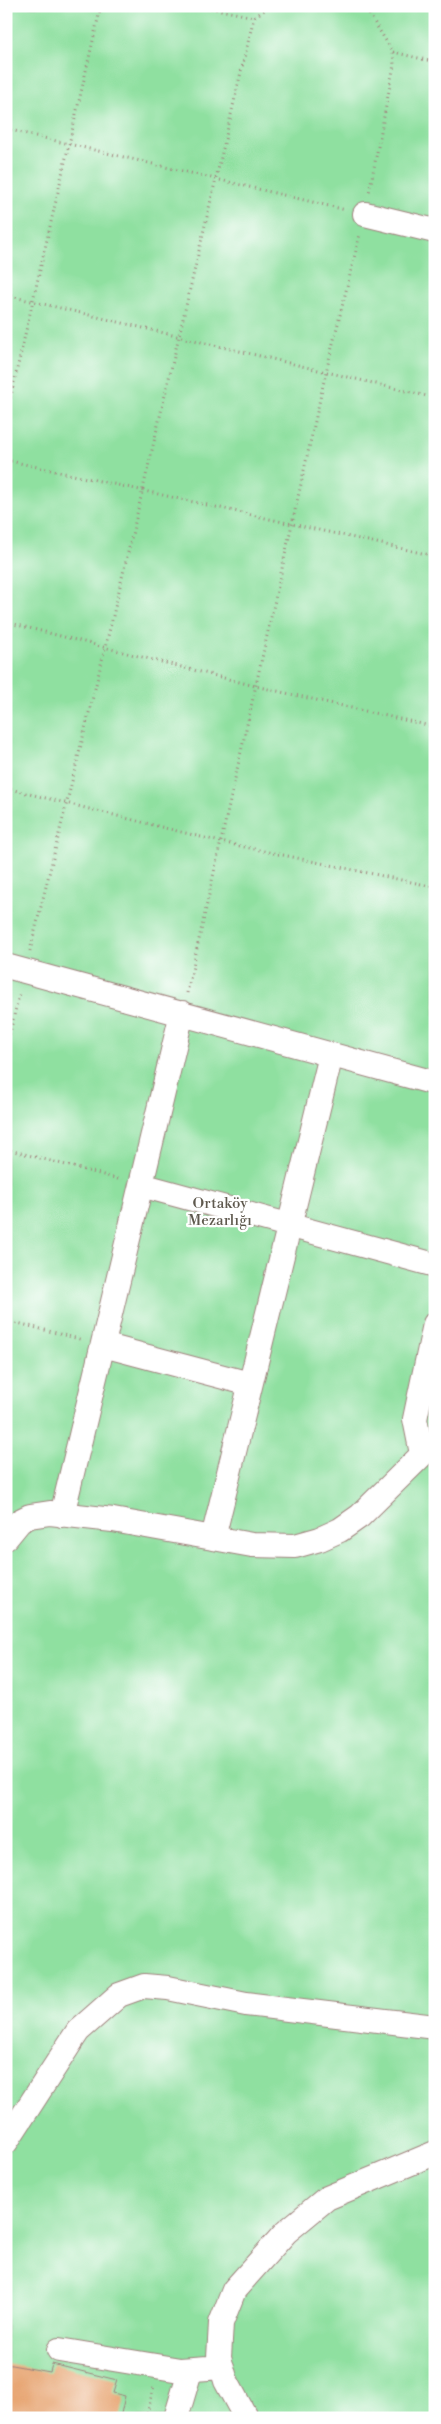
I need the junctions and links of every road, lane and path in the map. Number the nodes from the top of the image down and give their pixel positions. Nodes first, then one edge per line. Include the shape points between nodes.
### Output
1 (101, 6) edge
2 (201, 6) edge
3 (271, 6) edge
4 (364, 6) edge
5 (254, 17) junction
6 (393, 52) junction
7 (435, 62) edge
8 (6, 129) edge
9 (70, 144) junction
10 (215, 178) junction
11 (365, 214) junction
12 (435, 231) edge
13 (6, 296) edge
14 (34, 302) junction
15 (177, 336) junction
16 (326, 372) junction
17 (435, 398) edge
18 (6, 418) edge
19 (6, 460) edge
20 (142, 490) junction
21 (291, 524) junction
22 (435, 556) edge
23 (6, 622) edge
24 (105, 647) junction
25 (255, 686) junction
26 (435, 727) edge
27 (6, 788) edge
28 (66, 804) junction
29 (221, 842) junction
30 (435, 887) edge
31 (16, 969) edge
32 (182, 1013) junction
33 (6, 1049) edge
34 (331, 1055) junction
35 (435, 1083) edge
36 (6, 1149) edge
37 (141, 1186) junction
38 (289, 1226) junction
39 (435, 1265) edge
40 (6, 1320) edge
41 (435, 1324) edge
42 (103, 1345) junction
43 (250, 1384) junction
44 (428, 1448) edge
45 (62, 1514) junction
46 (6, 1538) edge
47 (213, 1538) junction
48 (435, 2027) edge
49 (6, 2142) edge
50 (435, 2153) edge
51 (59, 2350) dead end
52 (159, 2366) junction
53 (222, 2367) junction
54 (190, 2371) junction
55 (146, 2418) edge
56 (176, 2418) edge
57 (246, 2418) edge

1 - 9 path
2 - 5 path
3 - 5 path
4 - 6 path
5 - 10 path
6 - 7 path
6 - 11 path via 394,65
8 - 9 path
9 - 10 path
9 - 14 path
10 - 11 path
10 - 15 path
11 - 12 street
11 - 16 path
13 - 14 path
14 - 15 path
14 - 18 path
15 - 16 path
15 - 20 path
16 - 17 path
16 - 21 path
19 - 20 path
20 - 21 path
20 - 24 path
21 - 22 path
21 - 25 path
23 - 24 path
24 - 25 path
24 - 28 path
25 - 26 path
25 - 29 path
27 - 28 path
28 - 29 path
28 - 31 path
29 - 30 path
29 - 32 path
31 - 32 street
31 - 33 path
32 - 34 street
32 - 37 street
34 - 35 street
34 - 38 street
36 - 37 path
37 - 38 street
37 - 42 street
38 - 39 street
38 - 43 street
40 - 42 path
41 - 44 street via 415,1419
42 - 43 street
42 - 45 street
43 - 47 street
44 - 47 street via 360,1516 320,1539 275,1548
45 - 46 street via 30,1516 20,1521
45 - 47 street
48 - 49 street via 246,2004 144,1986 119,1995 78,2030
50 - 53 street via 327,2198 286,2232 234,2290 218,2339
51 - 52 street
52 - 54 street
52 - 55 path
53 - 54 street
53 - 57 street
54 - 56 street

